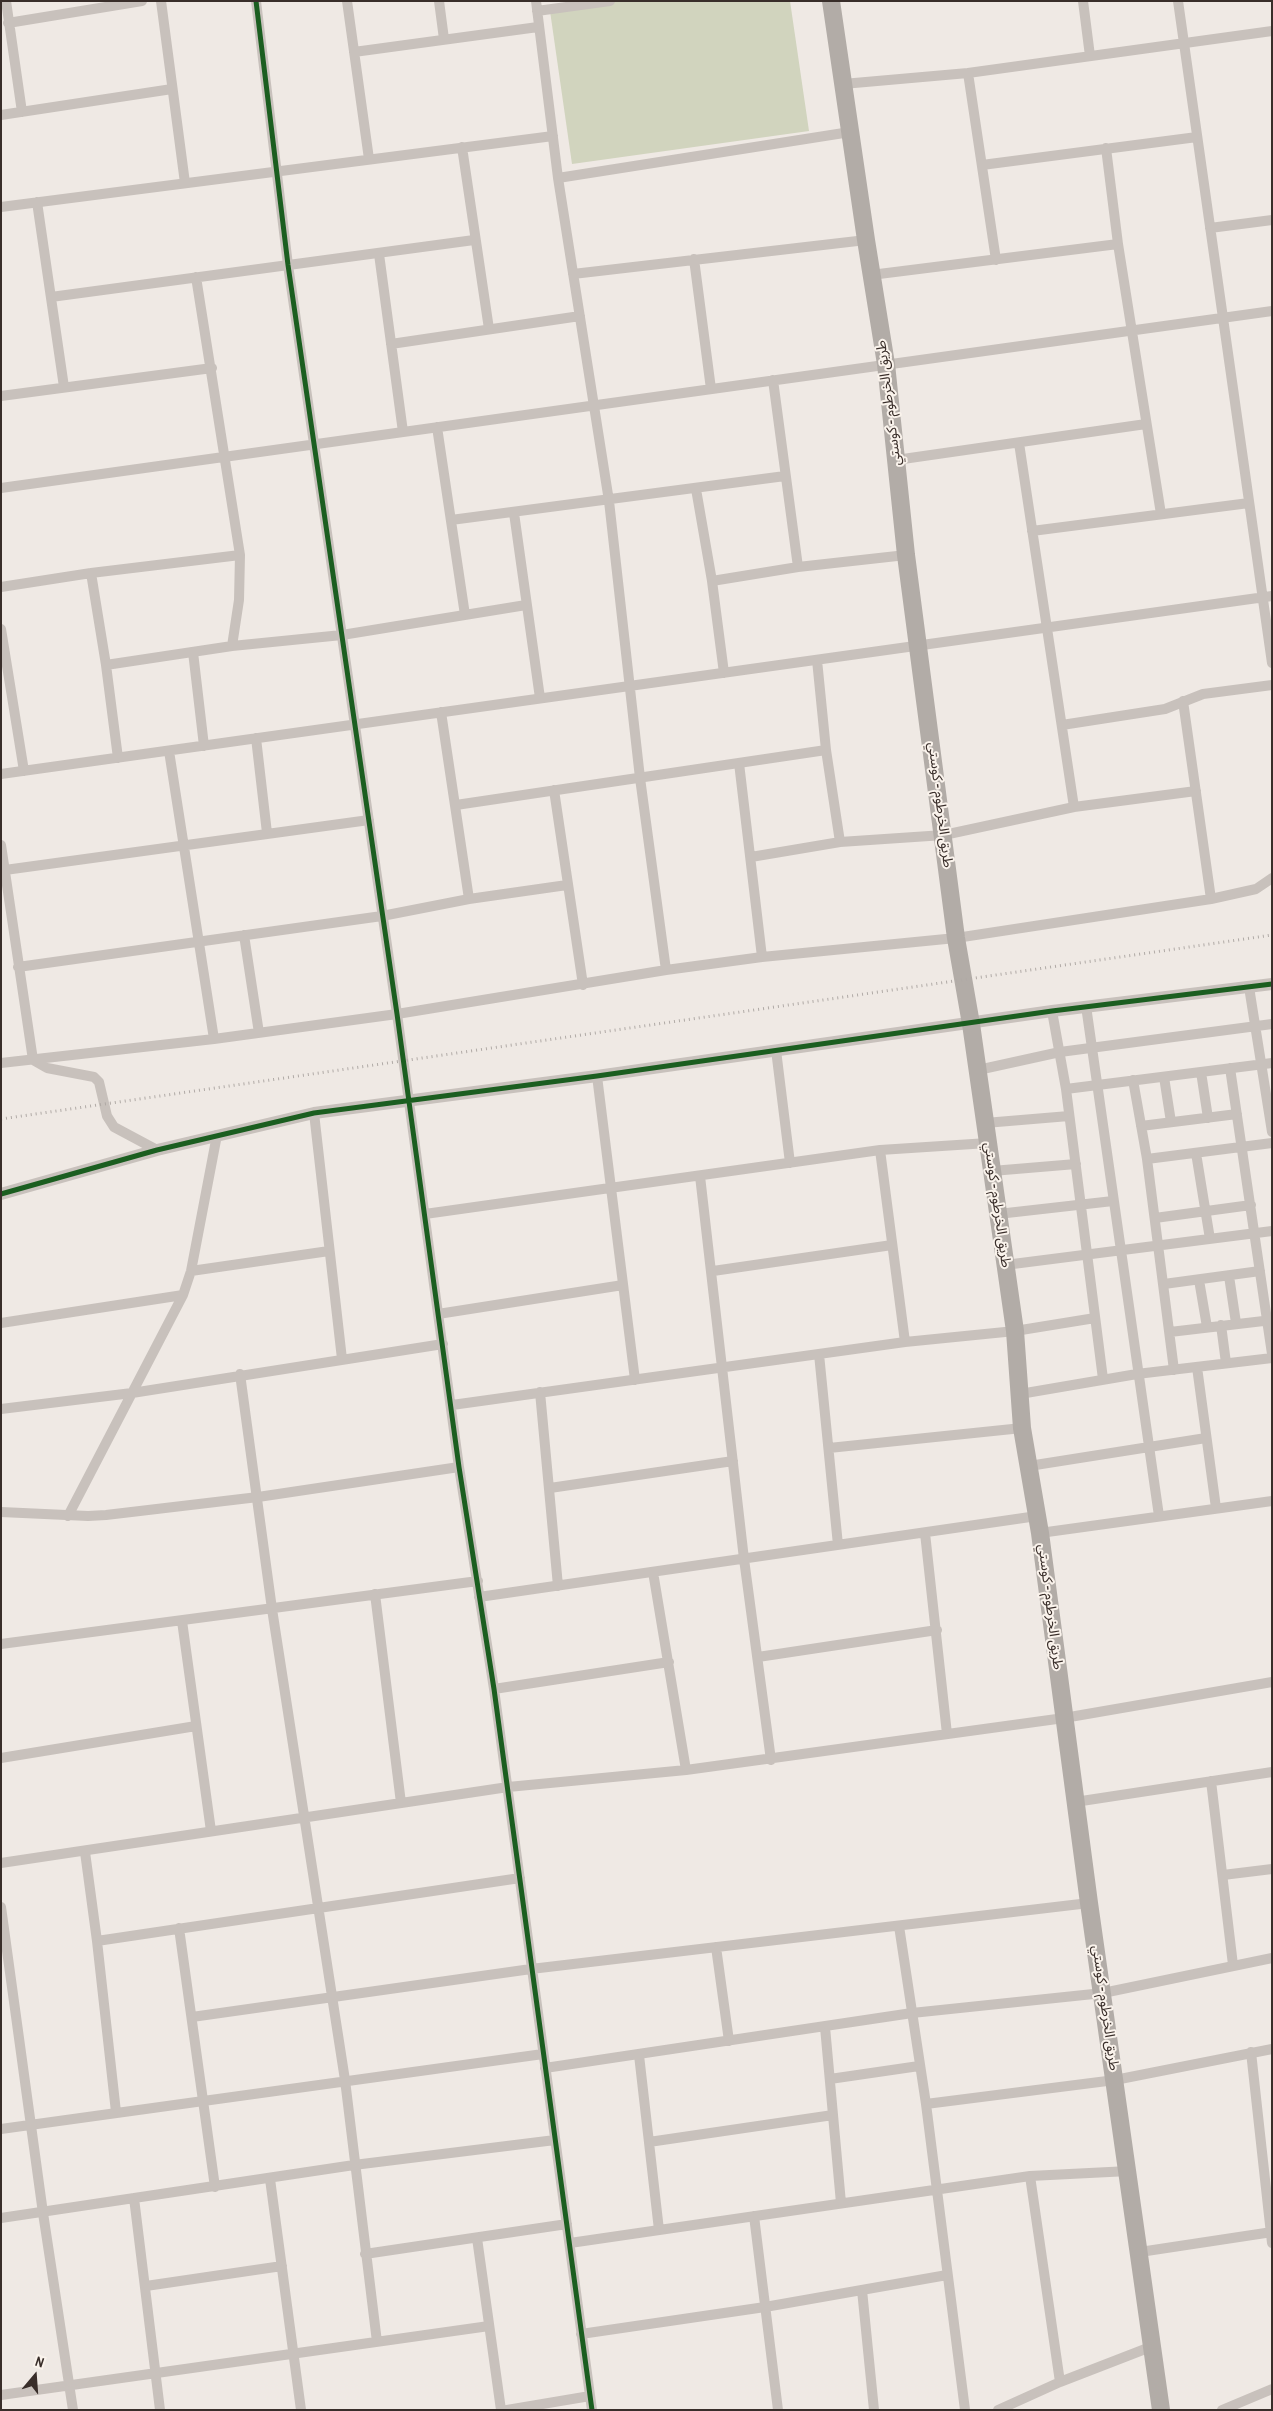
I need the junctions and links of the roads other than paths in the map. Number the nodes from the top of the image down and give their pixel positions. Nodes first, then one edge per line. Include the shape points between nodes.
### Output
1 (6, 1) edge
2 (142, 1) edge
3 (161, 1) edge
4 (256, 1) edge
5 (347, 1) edge
6 (439, 1) edge
7 (610, 1) edge
8 (1083, 1) edge
9 (1178, 1) edge
10 (835, 2) edge
11 (536, 6) edge
12 (8, 23) junction
13 (538, 27) junction
14 (1272, 31) edge
15 (444, 39) junction
16 (1184, 43) junction
17 (354, 52) junction
18 (1090, 56) junction
19 (968, 72) junction
20 (843, 84) junction
21 (172, 89) junction
22 (22, 112) junction
23 (1, 115) edge
24 (850, 132) junction
25 (553, 136) junction
26 (1197, 137) junction
27 (462, 147) junction
28 (1106, 148) junction
29 (369, 159) junction
30 (982, 164) junction
31 (278, 171) junction
32 (558, 178) junction
33 (185, 183) junction
34 (37, 202) junction
35 (1, 207) edge
36 (1272, 220) edge
37 (1210, 228) junction
38 (474, 240) junction
39 (866, 240) junction
40 (1118, 244) junction
41 (379, 254) junction
42 (694, 259) junction
43 (996, 260) junction
44 (288, 265) junction
45 (573, 274) junction
46 (871, 275) junction
47 (196, 277) junction
48 (51, 297) junction
49 (1272, 310) edge
50 (580, 316) junction
51 (1223, 318) junction
52 (489, 329) junction
53 (1132, 330) junction
54 (391, 344) junction
55 (886, 364) junction
56 (212, 368) junction
57 (773, 380) junction
58 (64, 387) junction
59 (711, 389) junction
60 (1, 396) edge
61 (594, 405) junction
62 (1146, 424) junction
63 (437, 427) junction
64 (403, 432) junction
65 (1019, 443) junction
66 (316, 444) junction
67 (224, 457) junction
68 (896, 460) junction
69 (785, 476) junction
70 (1, 488) edge
71 (696, 489) junction
72 (609, 501) junction
73 (1249, 502) junction
74 (514, 513) junction
75 (1161, 514) junction
76 (452, 520) junction
77 (1032, 531) junction
78 (240, 555) junction
79 (906, 555) junction
80 (798, 567) junction
81 (91, 572) junction
82 (712, 581) junction
83 (1, 587) edge
84 (1267, 597) edge
85 (526, 605) junction
86 (465, 615) junction
87 (1047, 628) junction
88 (1, 629) edge
89 (342, 635) junction
90 (1270, 640) edge
91 (232, 646) junction
92 (919, 646) junction
93 (193, 652) junction
94 (816, 660) junction
95 (1272, 663) edge
96 (106, 665) junction
97 (724, 673) junction
98 (1272, 685) edge
99 (631, 686) junction
100 (6, 687) edge
101 (540, 698) junction
102 (1183, 701) junction
103 (442, 712) junction
104 (354, 725) junction
105 (1062, 725) junction
106 (256, 738) junction
107 (204, 746) junction
108 (826, 750) junction
109 (169, 751) junction
110 (118, 758) junction
111 (739, 763) junction
112 (24, 771) junction
113 (1, 774) edge
114 (640, 778) junction
115 (554, 790) junction
116 (1196, 791) junction
117 (456, 805) junction
118 (1074, 807) junction
119 (369, 820) junction
120 (267, 833) junction
121 (944, 835) junction
122 (840, 842) junction
123 (1, 845) edge
124 (183, 846) junction
125 (751, 857) junction
126 (5, 870) junction
127 (1272, 878) edge
128 (567, 886) junction
129 (469, 899) junction
130 (1210, 899) junction
131 (382, 916) junction
132 (244, 935) junction
133 (956, 938) junction
134 (198, 942) junction
135 (762, 957) junction
136 (18, 966) junction
137 (666, 970) junction
138 (1272, 984) edge
139 (583, 985) junction
140 (1249, 987) junction
141 (1086, 1006) junction
142 (1052, 1011) junction
143 (397, 1014) junction
144 (971, 1024) junction
145 (1272, 1024) edge
146 (1255, 1026) junction
147 (259, 1033) junction
148 (214, 1039) junction
149 (1092, 1048) junction
150 (776, 1050) junction
151 (1060, 1052) junction
152 (32, 1060) junction
153 (1, 1062) edge
154 (1272, 1063) edge
155 (1260, 1064) junction
156 (1230, 1068) junction
157 (978, 1070) junction
158 (1201, 1072) junction
159 (597, 1076) junction
160 (1164, 1076) junction
161 (1133, 1080) junction
162 (1098, 1085) junction
163 (1066, 1088) junction
164 (410, 1101) junction
165 (1270, 1109) edge
166 (314, 1112) junction
167 (1237, 1114) junction
168 (1069, 1116) junction
169 (1208, 1118) junction
170 (1171, 1122) junction
171 (985, 1123) junction
172 (1141, 1126) junction
173 (1272, 1132) edge
174 (216, 1135) junction
175 (988, 1143) junction
176 (1272, 1143) edge
177 (1242, 1147) junction
178 (158, 1150) junction
179 (880, 1150) junction
180 (1196, 1153) junction
181 (1147, 1159) junction
182 (790, 1163) junction
183 (1076, 1164) junction
184 (992, 1172) junction
185 (700, 1176) junction
186 (610, 1188) junction
187 (1, 1194) edge
188 (1113, 1201) junction
189 (1251, 1204) junction
190 (1081, 1206) junction
191 (1206, 1211) junction
192 (425, 1214) junction
193 (998, 1214) junction
194 (1155, 1218) junction
195 (1272, 1231) edge
196 (1256, 1233) junction
197 (1210, 1239) junction
198 (892, 1245) junction
199 (1158, 1245) junction
200 (1120, 1250) junction
201 (329, 1251) junction
202 (1087, 1254) junction
203 (1005, 1265) junction
204 (191, 1271) junction
205 (713, 1271) junction
206 (1260, 1272) junction
207 (1229, 1276) junction
208 (1200, 1280) junction
209 (1164, 1284) junction
210 (623, 1285) junction
211 (183, 1295) junction
212 (438, 1314) junction
213 (1095, 1318) junction
214 (1270, 1320) edge
215 (1236, 1323) junction
216 (1, 1324) edge
217 (1221, 1325) junction
218 (1207, 1327) junction
219 (1015, 1331) junction
220 (1170, 1332) junction
221 (905, 1342) junction
222 (443, 1344) junction
223 (819, 1354) junction
224 (1272, 1354) edge
225 (1272, 1358) edge
226 (342, 1359) junction
227 (1226, 1364) junction
228 (1197, 1367) junction
229 (723, 1368) junction
230 (1174, 1370) junction
231 (240, 1374) junction
232 (1137, 1374) junction
233 (1103, 1379) junction
234 (635, 1380) junction
235 (132, 1392) junction
236 (540, 1392) junction
237 (1020, 1394) junction
238 (452, 1405) junction
239 (1, 1409) edge
240 (1022, 1428) junction
241 (1206, 1438) junction
242 (1148, 1446) junction
243 (828, 1448) junction
244 (733, 1461) junction
245 (1029, 1466) junction
246 (459, 1467) junction
247 (550, 1488) junction
248 (258, 1497) junction
249 (1272, 1501) edge
250 (1216, 1508) junction
251 (1, 1512) edge
252 (68, 1516) junction
253 (1159, 1516) junction
254 (1038, 1525) junction
255 (925, 1533) junction
256 (838, 1545) junction
257 (744, 1559) junction
258 (653, 1572) junction
259 (478, 1581) junction
260 (558, 1586) junction
261 (375, 1594) junction
262 (479, 1598) junction
263 (272, 1609) junction
264 (182, 1621) junction
265 (937, 1630) junction
266 (1, 1644) edge
267 (758, 1657) junction
268 (669, 1662) junction
269 (1272, 1682) edge
270 (494, 1689) junction
271 (1064, 1718) junction
272 (196, 1726) junction
273 (948, 1734) junction
274 (1, 1758) edge
275 (771, 1760) junction
276 (686, 1770) junction
277 (1272, 1772) edge
278 (1212, 1781) junction
279 (508, 1787) junction
280 (1076, 1802) junction
281 (400, 1803) junction
282 (305, 1817) junction
283 (211, 1831) junction
284 (85, 1852) junction
285 (1, 1863) edge
286 (1272, 1869) edge
287 (1223, 1875) junction
288 (520, 1878) junction
289 (1089, 1903) junction
290 (1, 1907) edge
291 (318, 1907) junction
292 (899, 1926) junction
293 (179, 1928) junction
294 (97, 1941) junction
295 (716, 1948) junction
296 (1272, 1958) edge
297 (1233, 1965) junction
298 (531, 1969) junction
299 (1103, 1993) junction
300 (332, 1998) junction
301 (912, 2014) junction
302 (192, 2017) junction
303 (825, 2027) junction
304 (729, 2041) junction
305 (1272, 2049) edge
306 (1251, 2052) junction
307 (542, 2054) junction
308 (639, 2055) junction
309 (919, 2066) junction
310 (545, 2068) junction
311 (830, 2079) junction
312 (345, 2080) junction
313 (1115, 2080) junction
314 (202, 2100) junction
315 (926, 2104) junction
316 (116, 2112) junction
317 (833, 2115) junction
318 (31, 2124) junction
319 (1, 2129) edge
320 (555, 2140) junction
321 (649, 2142) junction
322 (1272, 2143) edge
323 (1260, 2145) junction
324 (354, 2165) junction
325 (1129, 2171) junction
326 (1030, 2176) junction
327 (270, 2179) junction
328 (214, 2187) junction
329 (936, 2190) junction
330 (134, 2198) junction
331 (841, 2203) junction
332 (42, 2212) junction
333 (754, 2216) junction
334 (1, 2218) edge
335 (566, 2224) junction
336 (659, 2230) junction
337 (1271, 2236) edge
338 (477, 2238) junction
339 (570, 2243) junction
340 (1140, 2252) junction
341 (365, 2254) junction
342 (282, 2266) junction
343 (947, 2275) junction
344 (146, 2286) junction
345 (862, 2290) junction
346 (764, 2306) junction
347 (490, 2326) junction
348 (581, 2334) junction
349 (377, 2342) junction
350 (1153, 2346) junction
351 (293, 2354) junction
352 (156, 2373) junction
353 (1060, 2382) junction
354 (69, 2385) junction
355 (1272, 2389) edge
356 (1, 2395) edge
357 (590, 2396) junction
358 (73, 2410) edge
359 (160, 2410) edge
360 (300, 2410) edge
361 (501, 2410) edge
362 (508, 2410) edge
363 (592, 2410) edge
364 (778, 2410) edge
365 (874, 2410) edge
366 (965, 2410) edge
367 (998, 2410) edge
368 (1161, 2410) edge
369 (1222, 2410) edge

1 - 12 street
2 - 12 street
3 - 21 street
4 - 31 street
5 - 17 street
6 - 15 street
7 - 11 street
8 - 18 street
9 - 16 street
10 - 20 highway, طريق الخرطوم - كوستي
11 - 13 street
12 - 22 street
13 - 15 street
13 - 25 street
14 - 16 street
15 - 17 street
16 - 18 street
16 - 26 street
17 - 29 street
18 - 19 street
19 - 20 street
19 - 30 street
20 - 24 highway, طريق الخرطوم - كوستي
21 - 22 street
21 - 33 street
22 - 23 street
24 - 32 street
24 - 39 highway, طريق الخرطوم - كوستي
25 - 27 street
25 - 32 street
26 - 28 street
26 - 37 street
27 - 29 street
27 - 38 street
28 - 30 street
28 - 40 street
29 - 31 street
30 - 43 street
31 - 33 street
31 - 44 street
32 - 45 street
33 - 34 street
34 - 35 street
34 - 48 street
36 - 37 street
37 - 51 street
38 - 41 street
38 - 52 street
39 - 42 street
39 - 46 highway, طريق الخرطوم - كوستي
40 - 43 street
40 - 53 street
41 - 44 street
41 - 54 street
42 - 45 street
42 - 59 street
43 - 46 street
44 - 47 street
44 - 66 street
45 - 50 street
46 - 55 highway, طريق الخرطوم - كوستي
47 - 48 street
47 - 56 street
48 - 58 street
49 - 51 street
50 - 52 street
50 - 61 street
51 - 53 street
51 - 73 street
52 - 54 street
53 - 55 street
53 - 62 street
54 - 64 street
55 - 57 street
55 - 68 highway, طريق الخرطوم - كوستي
56 - 58 street
56 - 67 street
57 - 59 street
57 - 69 street
58 - 60 street
59 - 61 street
61 - 63 street
61 - 72 street
62 - 65 street
62 - 75 street
63 - 64 street
63 - 76 street
64 - 66 street
65 - 68 street
65 - 77 street
66 - 67 street
66 - 89 street
67 - 70 street
67 - 78 street
68 - 79 highway, طريق الخرطوم - كوستي
69 - 71 street
69 - 80 street
71 - 72 street
71 - 82 street
72 - 74 street
72 - 99 street
73 - 75 street
73 - 84 street
74 - 76 street
74 - 85 street
75 - 77 street
76 - 86 street
77 - 87 street
78 - 81 street
78 - 91 street via 239,600
79 - 80 street
79 - 92 highway, طريق الخرطوم - كوستي
80 - 82 street
81 - 83 street
81 - 96 street
82 - 97 street
84 - 87 street
84 - 90 street
85 - 86 street
85 - 101 street
86 - 89 street
87 - 92 street
87 - 105 street
88 - 100 street
89 - 91 street
89 - 104 street
90 - 95 street
91 - 93 street
92 - 94 street
92 - 121 highway, طريق الخرطوم - كوستي
93 - 96 street
93 - 107 street
94 - 97 street
94 - 108 street
96 - 110 street
97 - 99 street
98 - 102 street via 1203,694
99 - 101 street
99 - 114 street
100 - 112 street
101 - 103 street
102 - 105 street via 1160,710
102 - 116 street
103 - 104 street
103 - 117 street
104 - 106 street
104 - 119 street
105 - 118 street
106 - 107 street
106 - 120 street
107 - 109 street
108 - 111 street
108 - 122 street
109 - 110 street
109 - 124 street
110 - 112 street
111 - 114 street
111 - 125 street
112 - 113 street
114 - 115 street
114 - 137 street
115 - 117 street
115 - 128 street
116 - 118 street
116 - 130 street
117 - 129 street
118 - 121 street
119 - 120 street
119 - 131 street
120 - 124 street
121 - 122 street
121 - 133 highway, طريق الخرطوم - كوستي
122 - 125 street
123 - 126 street
124 - 126 street
124 - 134 street
125 - 135 street
126 - 136 street
127 - 130 street via 1256,889
128 - 129 street
128 - 139 street
129 - 131 street
130 - 133 street
131 - 132 street
131 - 143 street
132 - 134 street
132 - 147 street
133 - 135 street
133 - 144 highway, طريق الخرطوم - كوستي
134 - 136 street
134 - 148 street
135 - 137 street
136 - 152 street
137 - 139 street
138 - 140 street
139 - 143 street
140 - 141 street
140 - 146 street
141 - 142 street
141 - 149 street
142 - 144 street
142 - 151 street
143 - 147 street
143 - 164 street
144 - 150 street
144 - 157 highway, طريق الخرطوم - كوستي
145 - 146 street
146 - 149 street
146 - 155 street
147 - 148 street
148 - 152 street
149 - 151 street
149 - 162 street
150 - 159 street
150 - 182 street
151 - 157 street
151 - 163 street
152 - 153 street
152 - 178 street via 47,1068 94,1076 99,1082 107,1116 114,1127
154 - 155 street
155 - 156 street
155 - 165 street
156 - 158 street
156 - 167 street
157 - 171 highway, طريق الخرطوم - كوستي
158 - 160 street
158 - 169 street
159 - 164 street
159 - 186 street
160 - 161 street
160 - 170 street
161 - 162 street
161 - 172 street
162 - 163 street
162 - 188 street
163 - 168 street
164 - 166 street
164 - 192 street
165 - 173 street
166 - 174 street
166 - 201 street
167 - 169 street
167 - 177 street
168 - 171 street
168 - 183 street
169 - 170 street
170 - 172 street
171 - 175 highway, طريق الخرطوم - كوستي
172 - 181 street
174 - 178 street
174 - 204 street
175 - 179 street
175 - 184 highway, طريق الخرطوم - كوستي
176 - 177 street
177 - 180 street
177 - 189 street
178 - 187 street
179 - 182 street
179 - 198 street
180 - 181 street
180 - 191 street
181 - 194 street
182 - 185 street
183 - 184 street
183 - 190 street
184 - 193 highway, طريق الخرطوم - كوستي
185 - 186 street
185 - 205 street
186 - 192 street
186 - 210 street
188 - 190 street
188 - 200 street
189 - 191 street
189 - 196 street
190 - 193 street
190 - 202 street
191 - 194 street
191 - 197 street
192 - 212 street
193 - 203 highway, طريق الخرطوم - كوستي
194 - 199 street
195 - 196 street
196 - 197 street
196 - 206 street
197 - 199 street
198 - 205 street
198 - 221 street
199 - 200 street
199 - 209 street
200 - 202 street
200 - 232 street
201 - 204 street
201 - 226 street
202 - 203 street
202 - 213 street
203 - 219 highway, طريق الخرطوم - كوستي
204 - 211 street
205 - 229 street
206 - 207 street
206 - 214 street
207 - 208 street
207 - 215 street
208 - 209 street
208 - 218 street
209 - 220 street
210 - 212 street
210 - 234 street
211 - 216 street
211 - 235 street
212 - 222 street
213 - 219 street
213 - 233 street
214 - 215 street
214 - 224 street
215 - 217 street
217 - 218 street
217 - 227 street
218 - 220 street
219 - 221 street
219 - 237 highway, طريق الخرطوم - كوستي
220 - 230 street
221 - 223 street
222 - 226 street
222 - 238 street
223 - 229 street
223 - 243 street
225 - 227 street
226 - 231 street
227 - 228 street
228 - 230 street
228 - 241 street
229 - 234 street
229 - 244 street
230 - 232 street
231 - 235 street
231 - 248 street
232 - 233 street
232 - 242 street
233 - 237 street
234 - 236 street
235 - 239 street
235 - 252 street
236 - 238 street
236 - 247 street
237 - 240 highway, طريق الخرطوم - كوستي
238 - 246 street
240 - 243 street
240 - 245 highway, طريق الخرطوم - كوستي
241 - 242 street
241 - 250 street
242 - 245 street
242 - 253 street
243 - 256 street
244 - 247 street
244 - 257 street
245 - 254 highway, طريق الخرطوم - كوستي
246 - 248 street
246 - 259 street
247 - 260 street
248 - 252 street via 106,1515
248 - 263 street
249 - 250 street
250 - 253 street
251 - 252 street
253 - 254 street
254 - 255 street
254 - 271 highway, طريق الخرطوم - كوستي
255 - 256 street
255 - 265 street
256 - 257 street
257 - 258 street
257 - 267 street
258 - 260 street
258 - 268 street
259 - 261 street
259 - 262 street
260 - 262 street
261 - 263 street
261 - 281 street
262 - 270 street
263 - 264 street
263 - 282 street
264 - 266 street
264 - 272 street
265 - 267 street
265 - 273 street
267 - 275 street
268 - 270 street
268 - 276 street
269 - 271 street
270 - 279 street
271 - 273 street
271 - 280 highway, طريق الخرطوم - كوستي
272 - 274 street
272 - 283 street
273 - 275 street
275 - 276 street
276 - 279 street
277 - 278 street
278 - 280 street
278 - 287 street
279 - 281 street
279 - 288 street
280 - 289 highway, طريق الخرطوم - كوستي
281 - 282 street
282 - 283 street
282 - 291 street
283 - 284 street
284 - 285 street
284 - 294 street
286 - 287 street
287 - 297 street
288 - 291 street
288 - 298 street
289 - 292 street
289 - 299 highway, طريق الخرطوم - كوستي
290 - 318 street
291 - 293 street
291 - 300 street
292 - 295 street
292 - 301 street
293 - 294 street
293 - 302 street
294 - 316 street
295 - 298 street
295 - 304 street
296 - 297 street
297 - 299 street
298 - 300 street
298 - 307 street
299 - 301 street
299 - 313 highway, طريق الخرطوم - كوستي
300 - 302 street
300 - 312 street
301 - 303 street
301 - 309 street
302 - 314 street
303 - 304 street
303 - 311 street
304 - 308 street
305 - 306 street
306 - 313 street
306 - 323 street
307 - 310 street
307 - 312 street
308 - 310 street
308 - 321 street
309 - 311 street
309 - 315 street
310 - 320 street
311 - 317 street
312 - 314 street
312 - 324 street
313 - 315 street
313 - 325 highway, طريق الخرطوم - كوستي
314 - 316 street
314 - 328 street
315 - 329 street
316 - 318 street
317 - 321 street
317 - 331 street
318 - 319 street
318 - 332 street
320 - 324 street
320 - 335 street
321 - 336 street
322 - 323 street
323 - 337 street
324 - 327 street
324 - 341 street
325 - 326 street
325 - 340 highway, طريق الخرطوم - كوستي
326 - 329 street
326 - 353 street
327 - 328 street
327 - 342 street
328 - 330 street
329 - 331 street
329 - 343 street
330 - 332 street
330 - 344 street
331 - 333 street
332 - 334 street
332 - 354 street
333 - 336 street
333 - 346 street
335 - 338 street
335 - 339 street
336 - 339 street
337 - 340 street
338 - 341 street
338 - 347 street
339 - 348 street
340 - 350 highway, طريق الخرطوم - كوستي
341 - 349 street
342 - 344 street
342 - 351 street
343 - 345 street
343 - 366 street
344 - 352 street
345 - 346 street
345 - 365 street
346 - 348 street
346 - 364 street
347 - 349 street
347 - 361 street
348 - 357 street
349 - 351 street
350 - 353 street
350 - 368 highway, طريق الخرطوم - كوستي
351 - 352 street
351 - 360 street
352 - 354 street
352 - 359 street
353 - 367 street
354 - 356 street
354 - 358 street
355 - 369 street
357 - 362 street
357 - 363 street

